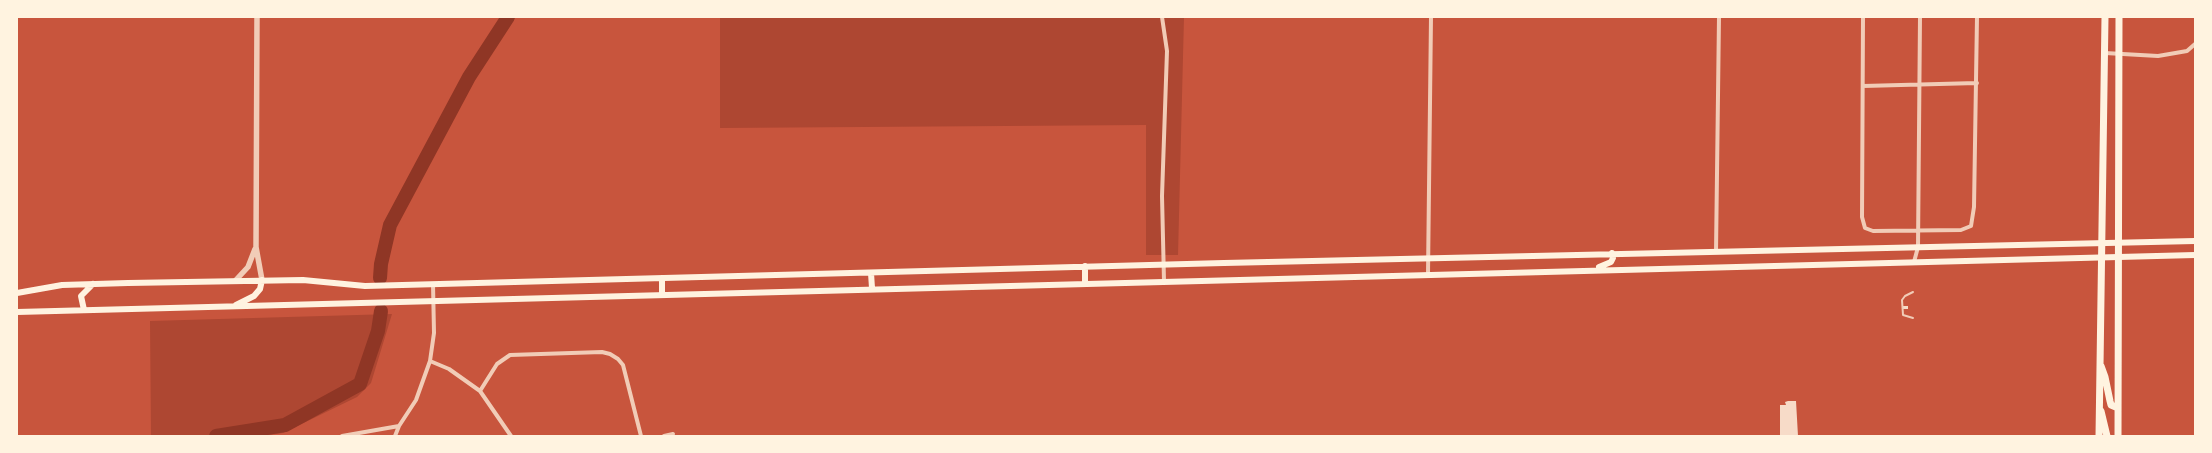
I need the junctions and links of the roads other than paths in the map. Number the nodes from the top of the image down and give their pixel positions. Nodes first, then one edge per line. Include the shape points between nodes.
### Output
1 (257, 17) edge
2 (1162, 17) edge
3 (1432, 17) edge
4 (1719, 17) edge
5 (1862, 17) edge
6 (1920, 17) edge
7 (1977, 17) edge
8 (2105, 17) edge
9 (2120, 17) edge
10 (2195, 44) edge
11 (2105, 53) junction
12 (2118, 54) junction
13 (1977, 83) junction
14 (1919, 85) junction
15 (1862, 86) junction
16 (1918, 230) junction
17 (2195, 241) edge
18 (2102, 242) junction
19 (2119, 242) junction
20 (1918, 246) junction
21 (256, 247) junction
22 (1716, 252) junction
23 (1612, 253) junction
24 (2195, 255) edge
25 (2118, 257) junction
26 (1428, 258) junction
27 (2102, 258) junction
28 (1914, 262) junction
29 (1164, 264) junction
30 (1085, 266) junction
31 (1578, 270) junction
32 (871, 273) junction
33 (1428, 274) junction
34 (662, 278) junction
35 (262, 280) junction
36 (235, 281) junction
37 (1164, 281) junction
38 (1086, 283) junction
39 (93, 284) junction
40 (433, 284) junction
41 (872, 288) junction
42 (1913, 292) dead end
43 (17, 293) edge
44 (662, 294) junction
45 (434, 301) junction
46 (231, 307) junction
47 (84, 310) junction
48 (17, 312) edge
49 (1914, 318) dead end
50 (430, 360) junction
51 (2100, 363) junction
52 (480, 391) junction
53 (2118, 408) junction
54 (2100, 409) junction
55 (399, 426) junction
56 (673, 434) dead end
57 (353, 435) edge
58 (342, 436) edge
59 (395, 436) edge
60 (511, 436) edge
61 (641, 436) edge
62 (664, 436) edge
63 (2099, 436) edge
64 (2107, 436) edge
65 (2118, 436) edge

1 - 21 street
2 - 29 street via 1167,51 1162,196
3 - 26 street
4 - 22 street
5 - 15 street
6 - 14 street
7 - 13 street
8 - 11 main road
9 - 12 main road
10 - 12 street via 2181,53 2158,56
11 - 12 street
11 - 18 main road
12 - 19 main road
13 - 14 street
13 - 16 street via 1974,206 1971,226 1961,230
14 - 15 street
14 - 16 street
15 - 16 street via 1863,225 1869,230
16 - 20 street
17 - 19 main road
18 - 19 main road
18 - 20 main road
18 - 27 main road
19 - 25 main road
20 - 22 main road
20 - 28 street
21 - 35 street
21 - 36 street via 250,264
22 - 23 main road
23 - 26 main road
23 - 31 main road via 1613,258 1609,264
24 - 25 main road
25 - 27 main road
25 - 53 main road
26 - 29 main road
26 - 33 street
27 - 28 main road
27 - 51 main road
28 - 31 main road
29 - 30 main road
29 - 37 street
30 - 32 main road
30 - 38 main road
31 - 33 main road
32 - 34 main road
32 - 41 main road
33 - 37 main road
34 - 40 main road
34 - 44 main road
35 - 36 main road
35 - 40 main road via 312,280 365,286
35 - 46 main road via 260,290 254,296
36 - 39 main road
37 - 38 main road
38 - 41 main road
39 - 43 main road via 55,286
39 - 47 main road via 81,296
40 - 45 street
41 - 44 main road
42 - 49 lane via 1904,297 1902,306 1903,315
44 - 45 main road
45 - 46 main road
45 - 50 street via 434,333
46 - 47 main road
47 - 48 main road
50 - 52 street
50 - 55 street via 416,400
51 - 53 main road via 2111,405
51 - 54 main road
52 - 60 street
52 - 61 street via 497,364 510,355 605,352 623,365
53 - 65 main road
54 - 63 main road
54 - 64 main road via 2104,414
55 - 57 street
55 - 59 street
56 - 62 street
57 - 58 street

